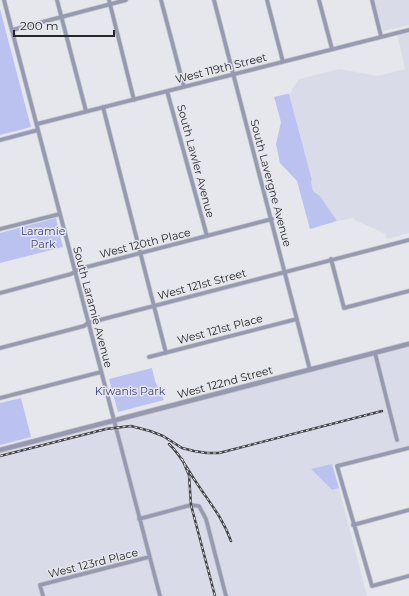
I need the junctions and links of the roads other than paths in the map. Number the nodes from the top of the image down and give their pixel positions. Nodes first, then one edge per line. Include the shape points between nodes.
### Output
1 (4, 0) edge
2 (56, 0) edge
3 (126, 0) edge
4 (161, 0) edge
5 (214, 0) edge
6 (267, 0) edge
7 (319, 0) edge
8 (372, 0) edge
9 (110, 2) edge
10 (61, 17) junction
11 (12, 30) junction
12 (409, 30) edge
13 (381, 36) junction
14 (332, 49) junction
15 (283, 62) junction
16 (233, 75) junction
17 (184, 87) junction
18 (167, 91) junction
19 (134, 100) junction
20 (103, 107) junction
21 (86, 111) junction
22 (37, 124) junction
23 (38, 130) junction
24 (0, 140) edge
25 (60, 214) junction
26 (272, 220) junction
27 (0, 230) edge
28 (207, 236) junction
29 (409, 240) edge
30 (141, 253) junction
31 (331, 260) junction
32 (74, 271) junction
33 (285, 272) junction
34 (409, 291) edge
35 (0, 293) edge
36 (154, 306) junction
37 (297, 319) junction
38 (88, 323) junction
39 (409, 344) edge
40 (0, 348) edge
41 (166, 353) junction
42 (375, 353) junction
43 (148, 357) dead end
44 (310, 370) junction
45 (101, 372) junction
46 (0, 398) edge
47 (114, 421) junction
48 (397, 440) dead end
49 (409, 448) edge
50 (0, 450) edge
51 (409, 510) edge
52 (139, 519) junction
53 (353, 525) junction
54 (149, 557) junction
55 (409, 576) edge
56 (43, 596) edge
57 (160, 596) edge
58 (226, 596) edge

1 - 11 street, South Laramie Avenue
2 - 10 street
3 - 9 street
4 - 17 street, South Lawler Avenue
5 - 16 street, South Lavergne Avenue
6 - 15 street
7 - 14 street
8 - 13 street
9 - 10 street
9 - 19 street
10 - 11 street
10 - 21 street
11 - 22 street, South Laramie Avenue
12 - 13 street, West 119th Street
13 - 14 street, West 119th Street
14 - 15 street, West 119th Street
15 - 16 street, West 119th Street
16 - 17 street, West 119th Street
16 - 26 street, South Lavergne Avenue
17 - 18 street, West 119th Street
18 - 19 street, West 119th Street
18 - 28 street, South Lawler Avenue
19 - 20 street, West 119th Street
20 - 21 street, West 119th Street
20 - 30 street
21 - 22 street, West 119th Street
22 - 23 street, South Laramie Avenue
23 - 24 street
23 - 25 street, South Laramie Avenue
25 - 27 street
25 - 32 street, South Laramie Avenue
26 - 28 street, West 120th Place
26 - 33 street, South Lavergne Avenue
28 - 30 street, West 120th Place
29 - 31 street, West 121st Street
30 - 32 street, West 120th Place
30 - 36 street
31 - 33 street, West 121st Street
31 - 34 street via 344,308
32 - 35 street, West 120th Place via 71,274
32 - 38 street, South Laramie Avenue
33 - 36 street, West 121st Street
33 - 37 street, South Lavergne Avenue
36 - 38 street, West 121st Street
36 - 41 street
37 - 41 street, West 121st Place
37 - 44 street, South Lavergne Avenue
38 - 40 street, West 121st Street
38 - 45 street, South Laramie Avenue
39 - 42 street, West 122nd Street
41 - 43 street, West 121st Place
42 - 44 street, West 122nd Street
42 - 48 street
44 - 47 street, West 122nd Street
45 - 46 street
45 - 47 street, South Laramie Avenue
47 - 50 street, West 122nd Street
47 - 52 street, South Laramie Avenue
49 - 53 street via 337,466
51 - 53 street
52 - 54 street, South Laramie Avenue
52 - 58 street via 191,505 199,506 206,519
53 - 55 street via 372,586
54 - 56 street, West 123rd Place via 40,585
54 - 57 street, South Laramie Avenue

